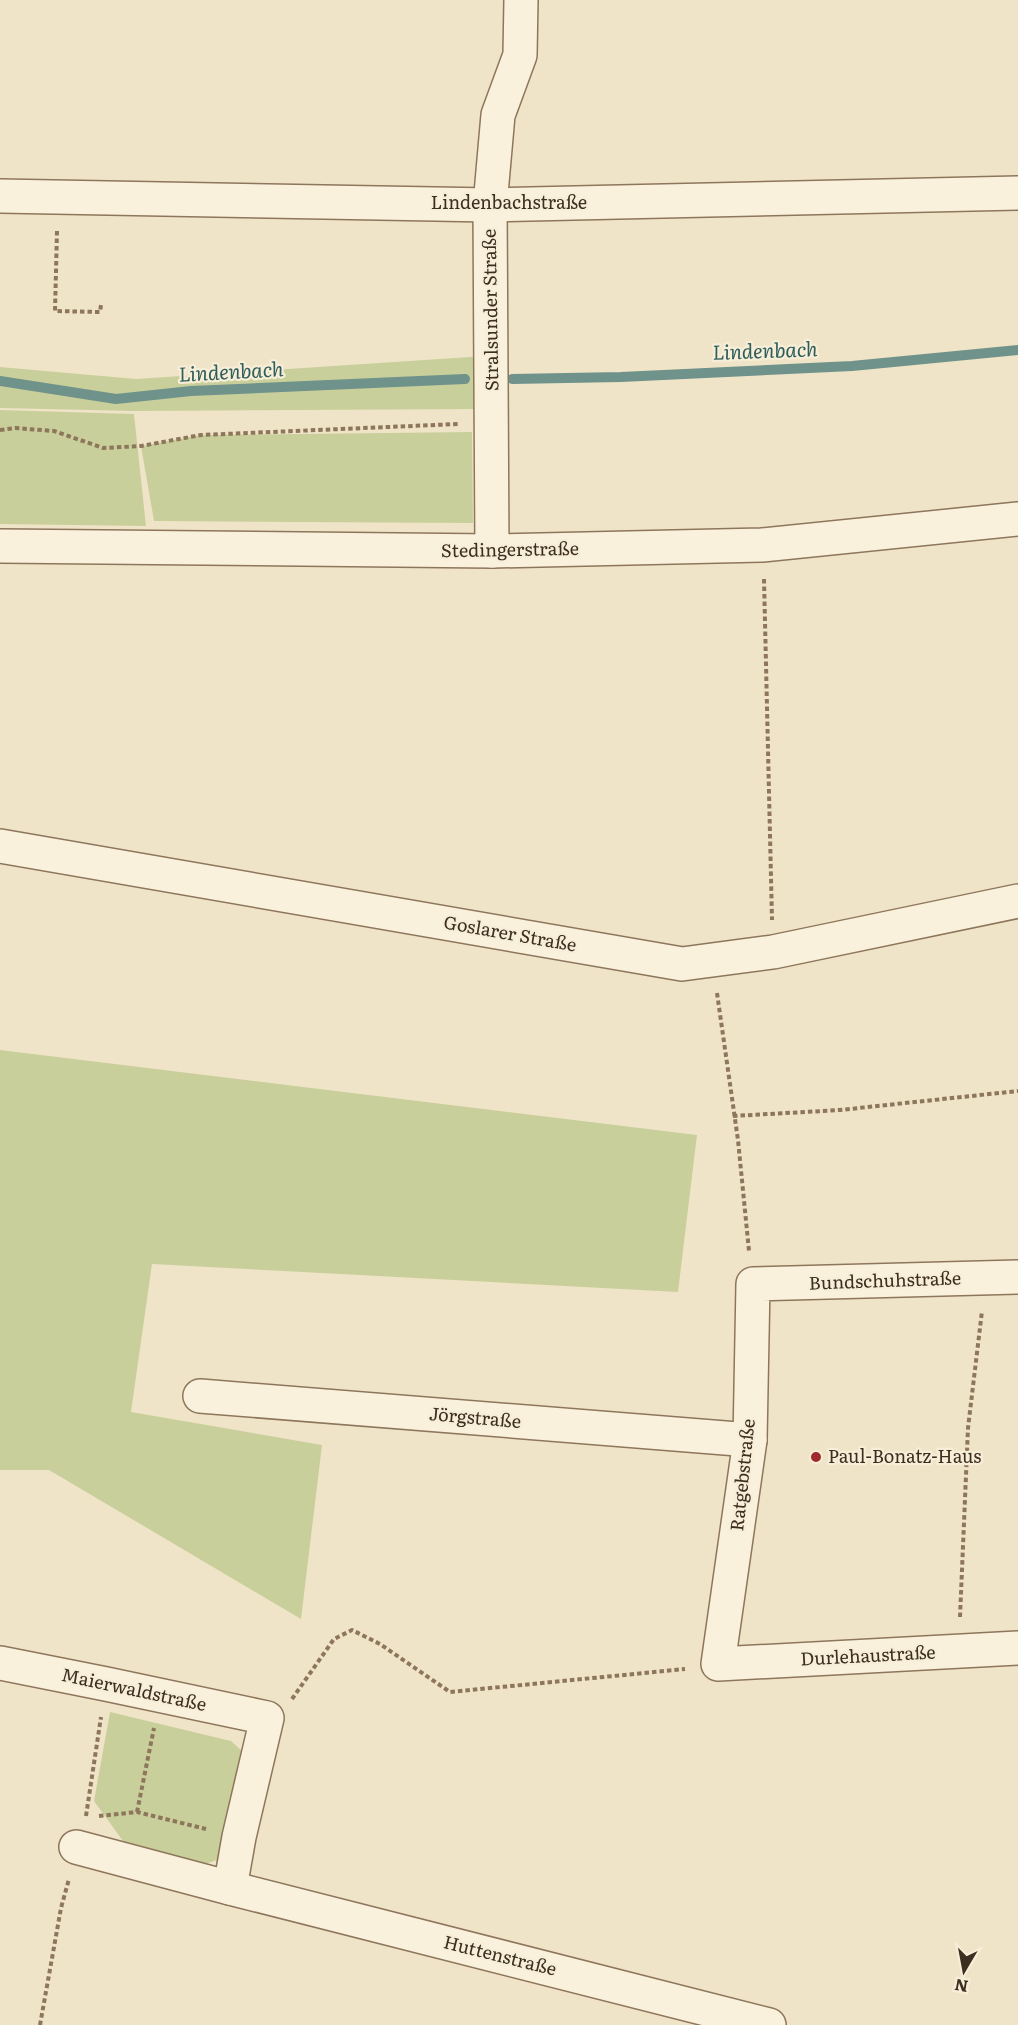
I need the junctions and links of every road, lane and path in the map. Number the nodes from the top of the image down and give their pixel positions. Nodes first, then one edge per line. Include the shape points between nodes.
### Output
1 (521, 0) edge
2 (1018, 193) edge
3 (0, 196) edge
4 (58, 197) junction
5 (490, 205) junction
6 (101, 305) dead end
7 (492, 423) junction
8 (0, 430) edge
9 (1018, 519) edge
10 (762, 545) junction
11 (0, 546) edge
12 (492, 551) junction
13 (0, 846) edge
14 (1018, 901) edge
15 (774, 952) junction
16 (720, 1018) dead end
17 (1018, 1091) edge
18 (733, 1116) junction
19 (1018, 1277) edge
20 (985, 1278) junction
21 (753, 1284) junction
22 (200, 1396) dead end
23 (750, 1440) junction
24 (1018, 1648) edge
25 (958, 1651) junction
26 (0, 1663) edge
27 (718, 1664) junction
28 (161, 1695) junction
29 (267, 1718) junction
30 (99, 1733) dead end
31 (137, 1812) junction
32 (216, 1832) dead end
33 (74, 1859) joint
34 (230, 1888) junction
35 (40, 2025) edge
36 (769, 2025) edge

1 - 5 street, Stralsunder Straße via 520,55 498,115
2 - 5 street, Lindenbachstraße
3 - 4 street, Lindenbachstraße
4 - 5 street, Lindenbachstraße
4 - 6 path via 55,310 100,312
5 - 7 street, Stralsunder Straße
7 - 8 path via 201,435 141,446 103,448 54,431
7 - 12 street, Stralsunder Straße
9 - 10 street, Stedingerstraße
10 - 12 street, Stedingerstraße
10 - 15 path
11 - 12 street, Stedingerstraße
13 - 15 street, Goslarer Straße via 682,964
14 - 15 street, Goslarer Straße
16 - 18 path
17 - 18 path via 840,1110
18 - 21 path
19 - 20 street, Bundschuhstraße
20 - 21 street, Bundschuhstraße
20 - 25 path via 968,1428
21 - 23 street, Ratgebstraße
22 - 23 street, Jörgstraße
23 - 27 street, Ratgebstraße
24 - 25 street, Durlehaustraße
25 - 27 street, Durlehaustraße
26 - 28 street, Maierwaldstraße
27 - 29 path via 450,1692 380,1644 352,1630 334,1639 296,1696
28 - 29 street, Maierwaldstraße
28 - 31 path
29 - 34 street
30 - 31 path via 86,1817
31 - 32 path
33 - 34 street, Huttenstraße
33 - 35 path
34 - 36 street, Huttenstraße

